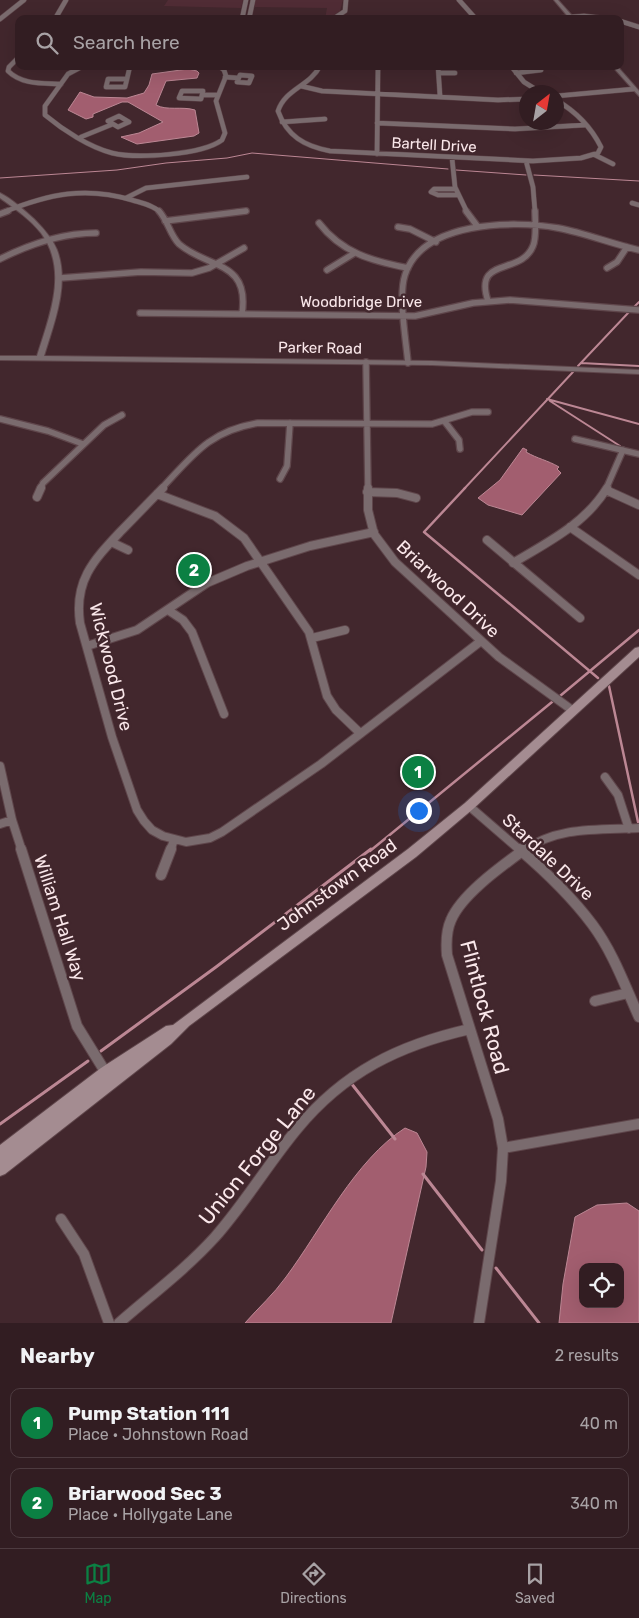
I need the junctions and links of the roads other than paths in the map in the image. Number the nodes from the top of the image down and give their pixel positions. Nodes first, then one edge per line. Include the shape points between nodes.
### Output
1 (24, 0) edge
2 (66, 0) edge
3 (246, 0) edge
4 (253, 0) edge
5 (346, 0) edge
6 (459, 0) edge
7 (556, 0) edge
8 (57, 15) edge
9 (243, 15) edge
10 (250, 15) edge
11 (339, 15) edge
12 (472, 15) edge
13 (569, 15) edge
14 (0, 19) edge
15 (624, 22) edge
16 (639, 27) edge
17 (15, 61) edge
18 (74, 70) edge
19 (129, 70) edge
20 (224, 70) edge
21 (318, 70) edge
22 (378, 70) edge
23 (439, 70) edge
24 (541, 70) dead end
25 (617, 70) edge
26 (516, 72) joint
27 (439, 73) junction
28 (455, 73) dead end
29 (225, 78) junction
30 (238, 78) dead end
31 (127, 79) junction
32 (60, 84) junction
33 (529, 85) edge
34 (301, 86) junction
35 (634, 89) junction
36 (378, 94) junction
37 (639, 94) edge
38 (202, 95) junction
39 (217, 96) junction
40 (440, 96) junction
41 (564, 97) edge
42 (519, 99) edge
43 (564, 104) edge
44 (325, 119) dead end
45 (282, 122) junction
46 (377, 123) junction
47 (113, 124) dead end
48 (585, 125) junction
49 (81, 137) junction
50 (377, 154) junction
51 (595, 155) junction
52 (452, 158) junction
53 (526, 161) junction
54 (613, 164) dead end
55 (248, 177) dead end
56 (455, 189) junction
57 (0, 195) edge
58 (457, 195) junction
59 (126, 198) junction
60 (632, 203) dead end
61 (639, 205) edge
62 (18, 206) junction
63 (246, 211) dead end
64 (0, 214) edge
65 (165, 221) junction
66 (319, 223) dead end
67 (535, 225) junction
68 (398, 227) dead end
69 (478, 227) junction
70 (96, 233) dead end
71 (49, 240) junction
72 (436, 242) junction
73 (244, 248) dead end
74 (627, 248) junction
75 (639, 250) edge
76 (353, 254) junction
77 (0, 259) edge
78 (216, 264) junction
79 (408, 268) junction
80 (607, 268) dead end
81 (327, 270) dead end
82 (60, 278) junction
83 (488, 301) junction
84 (639, 310) edge
85 (140, 313) dead end
86 (242, 314) junction
87 (405, 316) junction
88 (0, 358) edge
89 (40, 359) junction
90 (366, 362) junction
91 (408, 363) junction
92 (639, 372) edge
93 (488, 412) dead end
94 (122, 415) dead end
95 (0, 420) edge
96 (445, 422) junction
97 (290, 423) junction
98 (366, 424) junction
99 (574, 439) dead end
100 (83, 444) junction
101 (460, 449) dead end
102 (623, 450) junction
103 (639, 454) edge
104 (280, 479) dead end
105 (606, 490) junction
106 (367, 492) junction
107 (157, 494) junction
108 (37, 497) dead end
109 (416, 498) dead end
110 (639, 505) edge
111 (570, 527) junction
112 (374, 532) junction
113 (488, 540) dead end
114 (111, 542) junction
115 (128, 550) dead end
116 (261, 561) junction
117 (513, 563) junction
118 (639, 575) edge
119 (168, 610) junction
120 (580, 618) dead end
121 (345, 630) dead end
122 (312, 638) junction
123 (481, 641) junction
124 (87, 646) junction
125 (639, 650) edge
126 (572, 710) junction
127 (224, 714) dead end
128 (360, 733) junction
129 (0, 766) edge
130 (606, 778) dead end
131 (469, 806) junction
132 (12, 820) junction
133 (0, 824) edge
134 (634, 828) edge
135 (174, 840) junction
136 (520, 852) junction
137 (161, 874) dead end
138 (628, 993) junction
139 (595, 1001) dead end
140 (639, 1017) edge
141 (185, 1022) junction
142 (470, 1029) junction
143 (106, 1073) junction
144 (639, 1124) edge
145 (503, 1148) junction
146 (0, 1154) edge
147 (0, 1169) edge
148 (61, 1219) dead end
149 (109, 1323) edge
150 (119, 1323) edge
151 (479, 1323) edge

1 - 14 street
2 - 8 street
3 - 9 street
4 - 10 street
5 - 11 street via 345,11
6 - 12 street
7 - 13 street
15 - 16 street
17 - 32 street via 9,66 8,74 28,81
18 - 32 street
19 - 31 street
20 - 29 street
21 - 34 street
22 - 36 street
23 - 27 street
24 - 26 street
25 - 35 street
26 - 33 street
27 - 28 street
27 - 40 street
29 - 30 street
29 - 39 street
31 - 31 street via 126,87 106,87 108,79
32 - 49 street via 45,106 45,114
34 - 36 street via 319,91
34 - 45 street via 281,102 278,111
35 - 37 street
35 - 41 street
36 - 40 street
36 - 46 street
38 - 38 street via 202,91 182,91 179,98 201,99
38 - 39 street
39 - 49 street via 217,110 225,136 209,146 127,156 109,152
40 - 42 street
43 - 48 street
44 - 45 street
45 - 50 street, Bartell Drive via 289,134 309,146 330,152
46 - 48 street via 515,129
46 - 50 street
47 - 49 street
48 - 51 street via 600,145
50 - 52 street, Bartell Drive
51 - 53 street, Bartell Drive
51 - 54 street
52 - 53 street, Bartell Drive
52 - 56 street
53 - 67 street via 536,197
55 - 59 street via 146,188
56 - 58 street
56 - 58 street via 434,189 431,192 435,195
57 - 62 street
58 - 69 street
59 - 62 street via 73,192 51,195
59 - 65 street via 155,208
60 - 61 street
62 - 64 street
62 - 71 street via 36,222
63 - 65 street
65 - 78 street via 181,245
66 - 76 street via 333,241
67 - 69 street
67 - 74 street via 574,231
67 - 83 street via 530,252 486,278 482,288
68 - 72 street
69 - 72 street
70 - 71 street
71 - 77 street via 25,246
71 - 82 street
72 - 79 street via 420,253
73 - 78 street
74 - 75 street
74 - 80 street via 618,262
76 - 79 street
76 - 81 street
78 - 82 street via 187,273 141,272
78 - 86 street via 240,282 244,292
79 - 87 street via 404,285
82 - 89 street
83 - 84 street, Woodbridge Drive via 518,300
83 - 87 street, Woodbridge Drive via 426,315
85 - 86 street, Woodbridge Drive
86 - 87 street, Woodbridge Drive
87 - 91 street
88 - 89 street, Parker Road
89 - 90 street, Parker Road
90 - 91 street, Parker Road
90 - 98 street, Briarwood Drive
91 - 92 street, Parker Road
93 - 96 street, Wickwood Drive via 469,412
94 - 100 street via 104,425
95 - 100 street via 32,426
96 - 98 street, Wickwood Drive
96 - 101 street via 459,440
97 - 98 street, Wickwood Drive
97 - 104 street via 287,466
97 - 107 street, Wickwood Drive via 253,424 219,434 202,446
98 - 106 street, Briarwood Drive
99 - 102 street
100 - 108 street via 43,483
102 - 103 street
102 - 105 street
105 - 110 street
105 - 111 street
106 - 109 street via 397,493
106 - 112 street, Briarwood Drive via 368,515
107 - 114 street, Wickwood Drive
107 - 116 street via 226,522 244,538
111 - 117 street
111 - 118 street
112 - 116 street via 303,547
112 - 123 street, Briarwood Drive via 395,562
113 - 117 street
114 - 115 street
114 - 124 street, Wickwood Drive via 88,569 80,586 78,614
116 - 119 street via 205,584
116 - 122 street
117 - 120 street
119 - 124 street via 136,630
119 - 127 street via 183,620 192,632
121 - 122 street
122 - 128 street via 327,696 336,710
123 - 126 street, Briarwood Drive via 511,667
123 - 128 street, Wickwood Drive
124 - 135 street, Wickwood Drive via 112,736 140,818 151,830
125 - 126 main road, Johnstown Road
126 - 131 main road, Johnstown Road
128 - 135 street, Wickwood Drive via 218,835 197,841
129 - 132 street, William Hall Way
130 - 134 street via 614,787
131 - 136 street, Stardale Drive
131 - 141 main road, Johnstown Road via 412,853
132 - 133 street
132 - 143 street, William Hall Way via 77,1026
134 - 136 street, Flintlock Road via 550,835
135 - 137 street
136 - 138 street, Stardale Drive via 584,913 609,951
136 - 142 street, Flintlock Road via 460,904 447,930 447,955
138 - 139 street
138 - 140 street, Stardale Drive
141 - 143 main road, Johnstown Road
141 - 147 main road, Johnstown Road
142 - 145 street, Flintlock Road via 498,1119
142 - 150 street, Union Forge Lane via 425,1039 394,1051 351,1076 330,1093 296,1130 214,1239
143 - 146 main road, Johnstown Road
144 - 145 street
145 - 151 street, Flintlock Road via 502,1174
148 - 149 street via 84,1254

